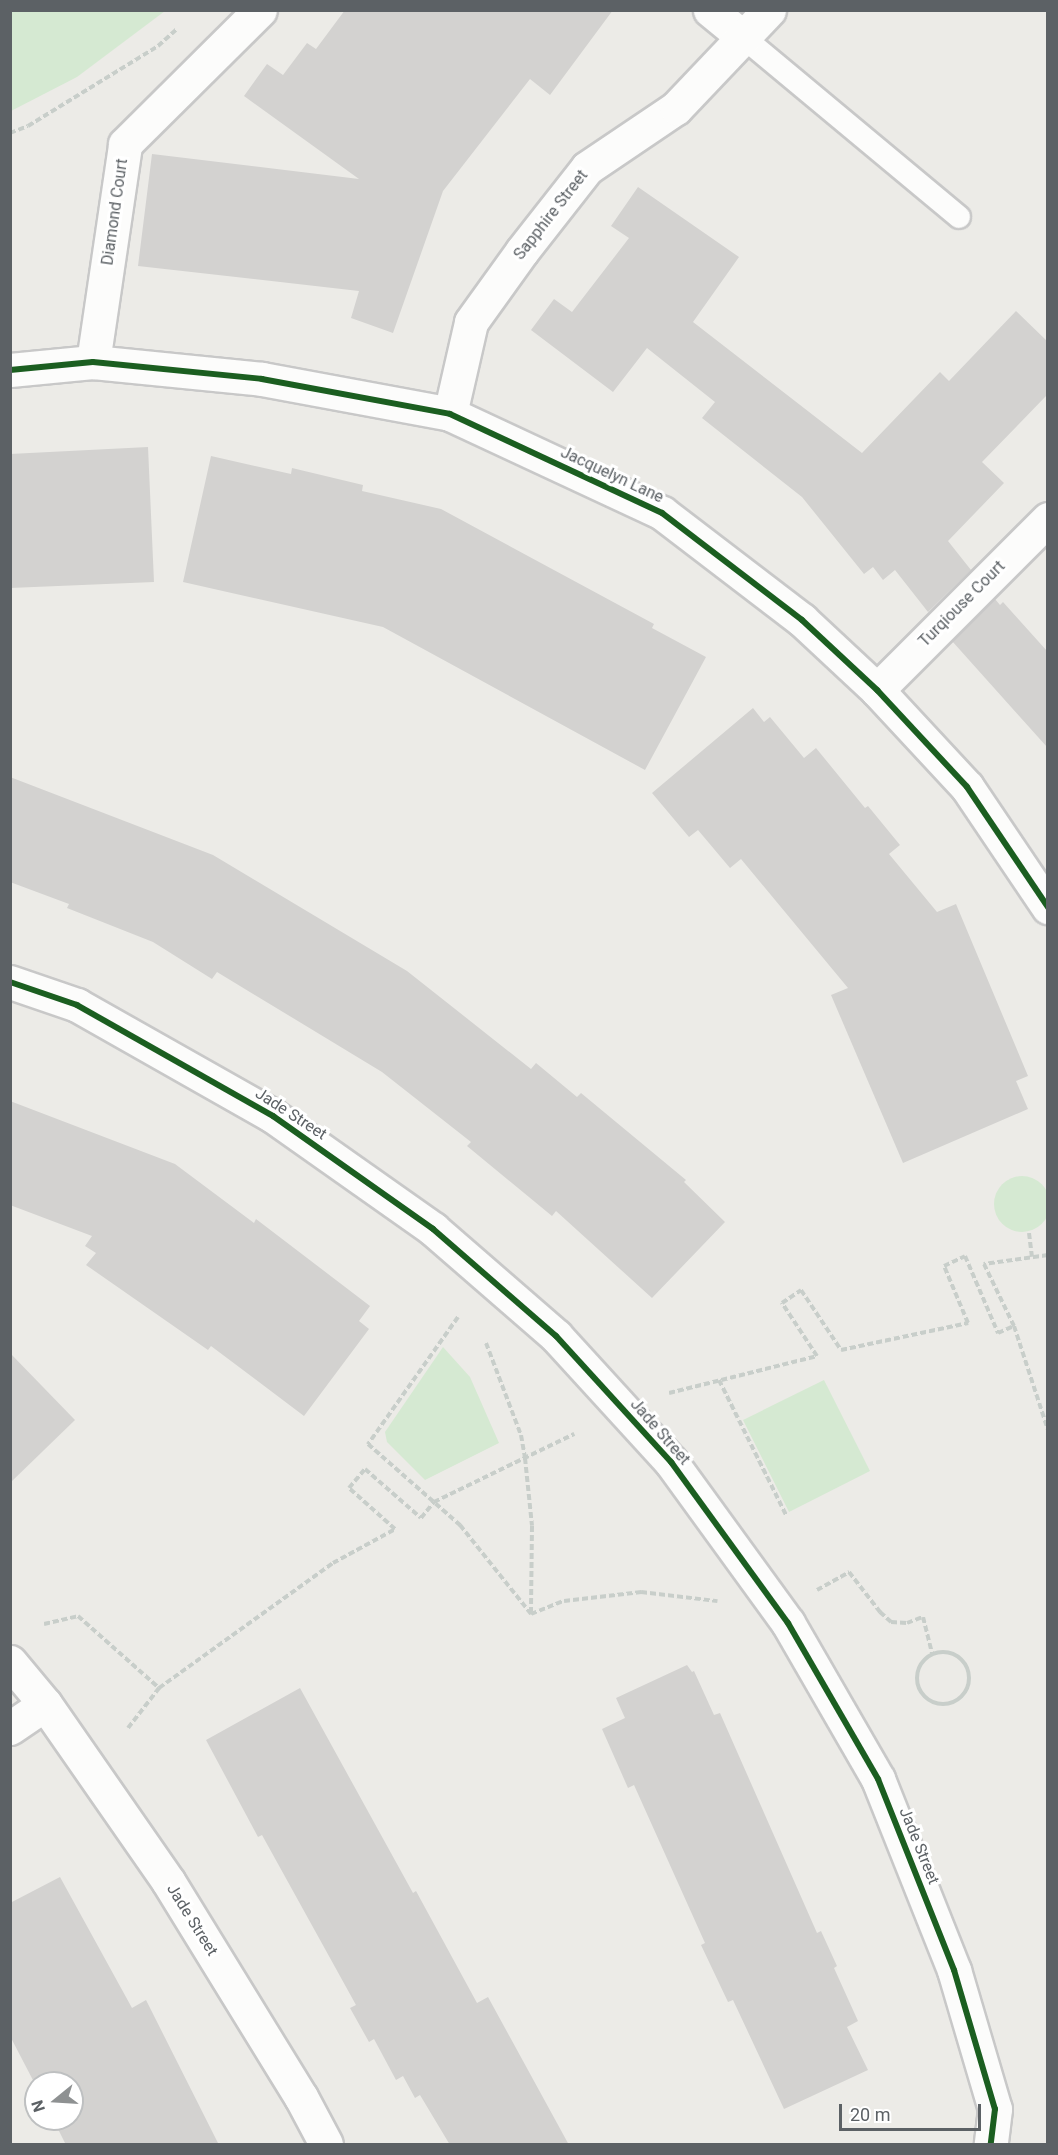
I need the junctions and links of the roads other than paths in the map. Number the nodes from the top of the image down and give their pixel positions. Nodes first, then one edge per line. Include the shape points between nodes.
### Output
1 (260, 10) edge
2 (710, 10) edge
3 (769, 10) edge
4 (743, 37) junction
5 (959, 218) dead end
6 (93, 362) junction
7 (10, 370) edge
8 (450, 414) junction
9 (1047, 519) edge
10 (877, 690) junction
11 (1047, 907) edge
12 (10, 982) edge
13 (10, 1662) edge
14 (45, 1704) junction
15 (10, 1728) edge
16 (326, 2145) edge
17 (991, 2145) edge

1 - 6 street, Diamond Court via 125,144
2 - 4 street
3 - 4 street, Sapphire Street
4 - 5 lane
4 - 8 street, Sapphire Street via 676,108 587,168 522,251 471,322
6 - 7 street, Jacquelyn Lane
6 - 8 street, Jacquelyn Lane via 262,379
8 - 10 street, Jacquelyn Lane via 662,513 802,620
9 - 10 street, Turqiouse Court
10 - 11 street, Jacquelyn Lane via 967,787
12 - 17 street, Jade Street via 77,1005 273,1116 433,1228 556,1336 671,1462 788,1623 878,1779 954,1970 995,2109
13 - 14 street
14 - 15 street
14 - 16 street, Jade Street via 168,1881 301,2097

